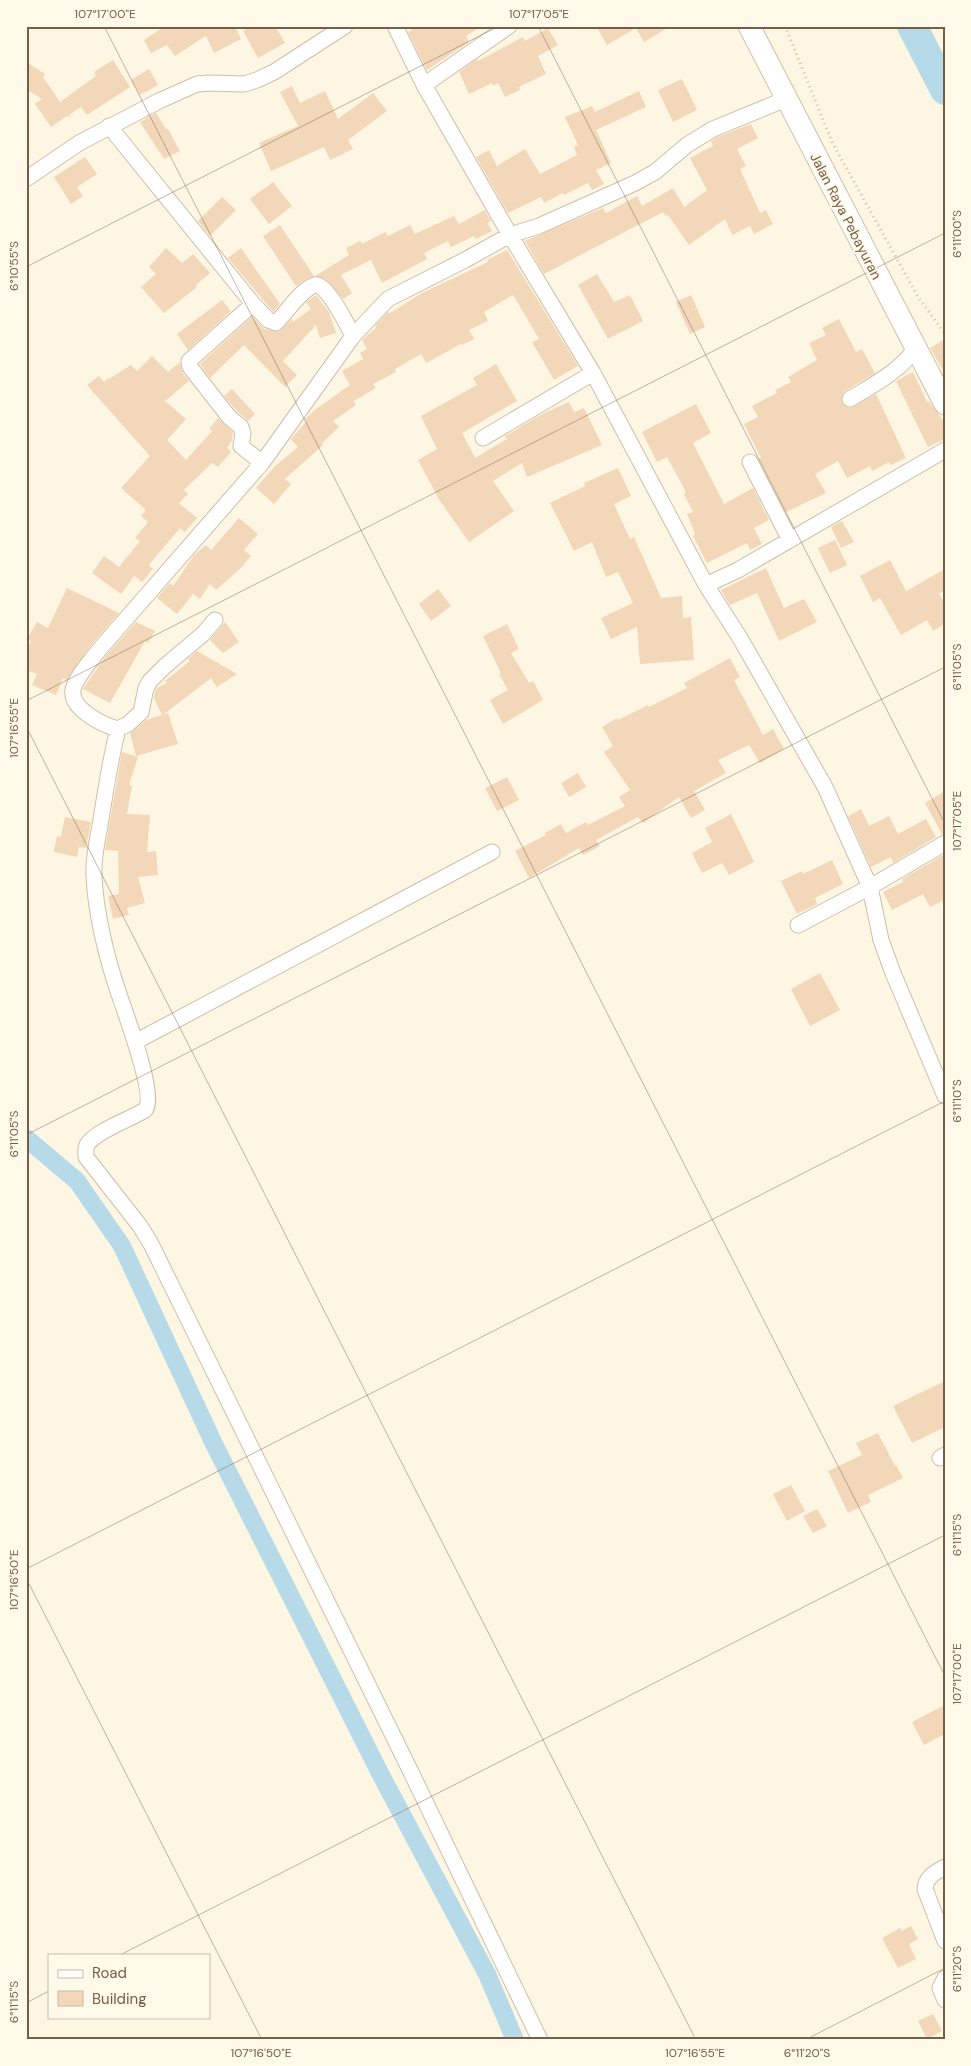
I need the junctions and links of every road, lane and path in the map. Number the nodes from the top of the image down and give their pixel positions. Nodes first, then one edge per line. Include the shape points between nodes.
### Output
1 (345, 26) edge
2 (395, 26) edge
3 (509, 26) edge
4 (749, 26) edge
5 (785, 26) edge
6 (424, 85) junction
7 (786, 99) junction
8 (109, 126) junction
9 (26, 179) edge
10 (510, 234) junction
11 (253, 304) junction
12 (945, 334) edge
13 (353, 336) junction
14 (915, 349) junction
15 (593, 373) junction
16 (850, 399) dead end
17 (945, 404) edge
18 (483, 438) dead end
19 (945, 450) edge
20 (750, 462) dead end
21 (262, 463) junction
22 (790, 540) junction
23 (706, 585) junction
24 (215, 620) dead end
25 (118, 729) junction
26 (945, 843) edge
27 (492, 852) dead end
28 (870, 887) junction
29 (798, 924) dead end
30 (135, 1042) junction
31 (945, 1096) edge
32 (945, 1867) edge
33 (945, 1941) edge
34 (945, 1978) edge
35 (945, 2000) edge
36 (540, 2040) edge

1 - 8 street via 257,80 244,84 197,84
2 - 6 street
3 - 6 street
4 - 7 main road, Jalan Raya Pebayuran
5 - 12 path via 834,144 918,297
6 - 10 street
7 - 10 street via 713,129 635,183 539,226
7 - 14 main road, Jalan Raya Pebayuran
8 - 9 street
8 - 11 street
10 - 13 street via 388,298
10 - 15 street
11 - 13 street via 268,320 276,323 301,295 318,285 327,292
11 - 21 street via 189,364 229,417 241,427 241,446
13 - 21 street
14 - 16 street via 883,379
14 - 17 main road, Jalan Raya Pebayuran
15 - 18 street
15 - 23 street
19 - 22 street
20 - 22 street
21 - 25 street via 117,628 76,684 73,691 75,701 92,718
22 - 23 street
23 - 28 street via 804,747
24 - 25 street via 150,681 141,712
25 - 30 street via 109,763 94,858 94,888 108,956
26 - 28 street
27 - 30 street
28 - 29 street
28 - 31 street via 881,940 893,974
30 - 36 street via 145,1076 148,1107 97,1136 88,1144 86,1157 151,1244
32 - 33 street via 933,1873 926,1881 925,1889
34 - 35 street via 940,1988

